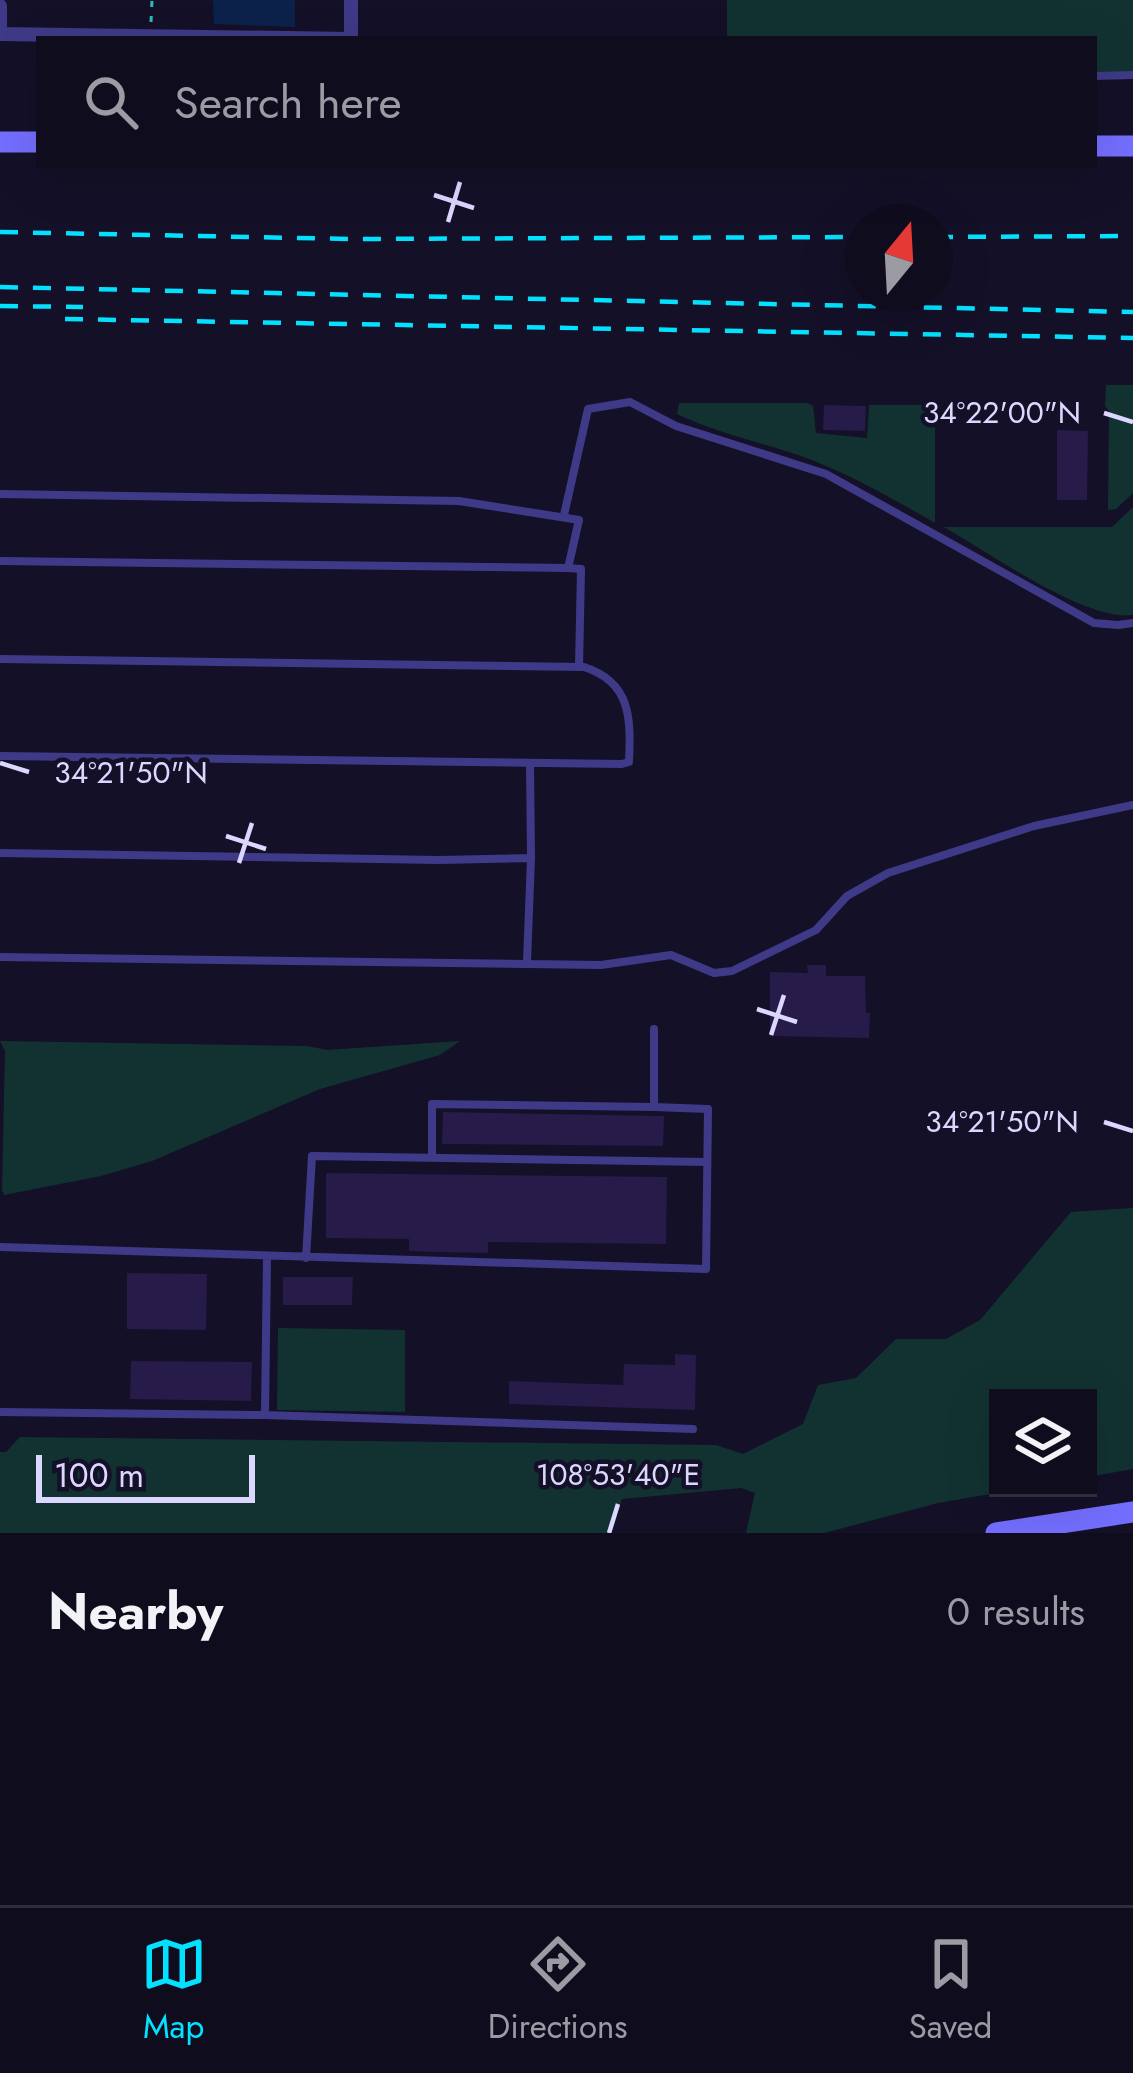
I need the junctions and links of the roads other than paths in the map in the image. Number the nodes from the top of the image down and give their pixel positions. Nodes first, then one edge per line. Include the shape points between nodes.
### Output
1 (351, 0) edge
2 (0, 6) edge
3 (0, 34) edge
4 (76, 36) edge
5 (351, 36) edge
6 (1133, 75) edge
7 (1097, 76) edge
8 (0, 142) edge
9 (36, 142) edge
10 (1097, 146) edge
11 (1133, 146) edge
12 (0, 494) edge
13 (564, 516) junction
14 (0, 561) edge
15 (568, 568) junction
16 (1133, 622) edge
17 (0, 659) edge
18 (579, 667) junction
19 (0, 756) edge
20 (530, 763) junction
21 (1133, 805) edge
22 (0, 853) edge
23 (531, 858) junction
24 (0, 957) edge
25 (527, 962) junction
26 (654, 1029) dead end
27 (654, 1107) junction
28 (432, 1156) junction
29 (707, 1162) junction
30 (0, 1247) edge
31 (267, 1257) junction
32 (306, 1258) junction
33 (0, 1412) edge
34 (265, 1415) junction
35 (693, 1429) dead end
36 (1133, 1512) edge
37 (996, 1533) edge

1 - 5 street
2 - 3 street
3 - 4 street
6 - 7 lane
8 - 9 street
10 - 11 street
12 - 13 lane via 459,501
13 - 15 lane via 579,520
13 - 16 lane via 588,409 631,402 676,426 826,474 1094,623
14 - 15 lane
15 - 18 lane via 581,569
17 - 18 lane
18 - 20 lane via 606,674 619,688 629,762
19 - 20 lane
20 - 23 lane
21 - 25 lane via 1034,826 888,873 847,896 816,930 732,971 714,973 671,956
22 - 23 lane
23 - 25 lane
24 - 25 lane
26 - 27 lane
27 - 28 lane via 432,1104
27 - 29 lane via 708,1109
28 - 29 lane
28 - 32 lane via 312,1156
29 - 32 lane via 706,1270
30 - 31 lane
31 - 32 lane
31 - 34 lane
33 - 34 lane
34 - 35 lane
36 - 37 street

